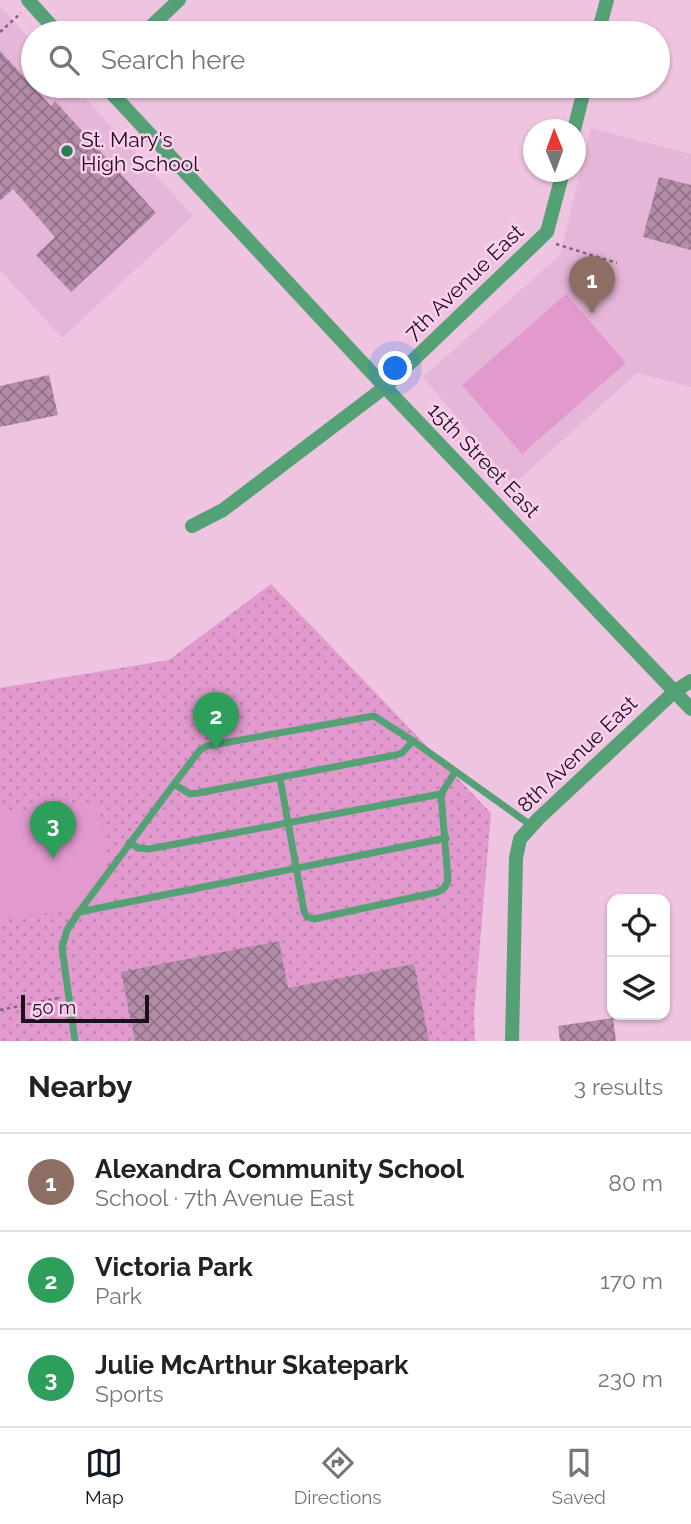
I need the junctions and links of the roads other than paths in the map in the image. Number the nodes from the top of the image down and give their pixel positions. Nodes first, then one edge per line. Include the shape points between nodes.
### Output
1 (179, 0) edge
2 (607, 0) edge
3 (30, 2) edge
4 (47, 21) edge
5 (157, 21) edge
6 (601, 21) edge
7 (116, 98) edge
8 (582, 98) edge
9 (576, 119) edge
10 (560, 182) edge
11 (385, 387) junction
12 (192, 526) dead end
13 (691, 681) edge
14 (675, 691) junction
15 (691, 709) edge
16 (413, 741) junction
17 (455, 772) junction
18 (280, 778) junction
19 (174, 784) junction
20 (441, 794) junction
21 (288, 822) junction
22 (531, 826) junction
23 (446, 838) junction
24 (129, 843) junction
25 (296, 868) junction
26 (79, 912) junction
27 (75, 1041) edge
28 (512, 1041) edge

1 - 5 street
2 - 6 street
3 - 4 street
7 - 11 street, 15th Street East
8 - 9 street
10 - 11 street, 7th Avenue East via 547,232
11 - 12 street, 7th Avenue East via 223,510
11 - 14 street, 15th Street East
13 - 14 street, 8th Avenue East
14 - 15 street, 15th Street East
14 - 22 street, 8th Avenue East
16 - 17 lane
16 - 18 lane via 396,755
16 - 19 lane via 381,719 367,716 206,746
17 - 20 lane
17 - 22 lane
18 - 19 lane via 198,793
18 - 21 lane
19 - 24 lane
20 - 21 lane
20 - 23 lane
21 - 24 lane via 149,849
21 - 25 lane
22 - 28 street, 8th Avenue East via 520,839 516,858
23 - 25 lane
23 - 25 lane via 448,880 438,892 314,919 304,911
24 - 26 lane
25 - 26 lane
26 - 27 lane via 62,948

